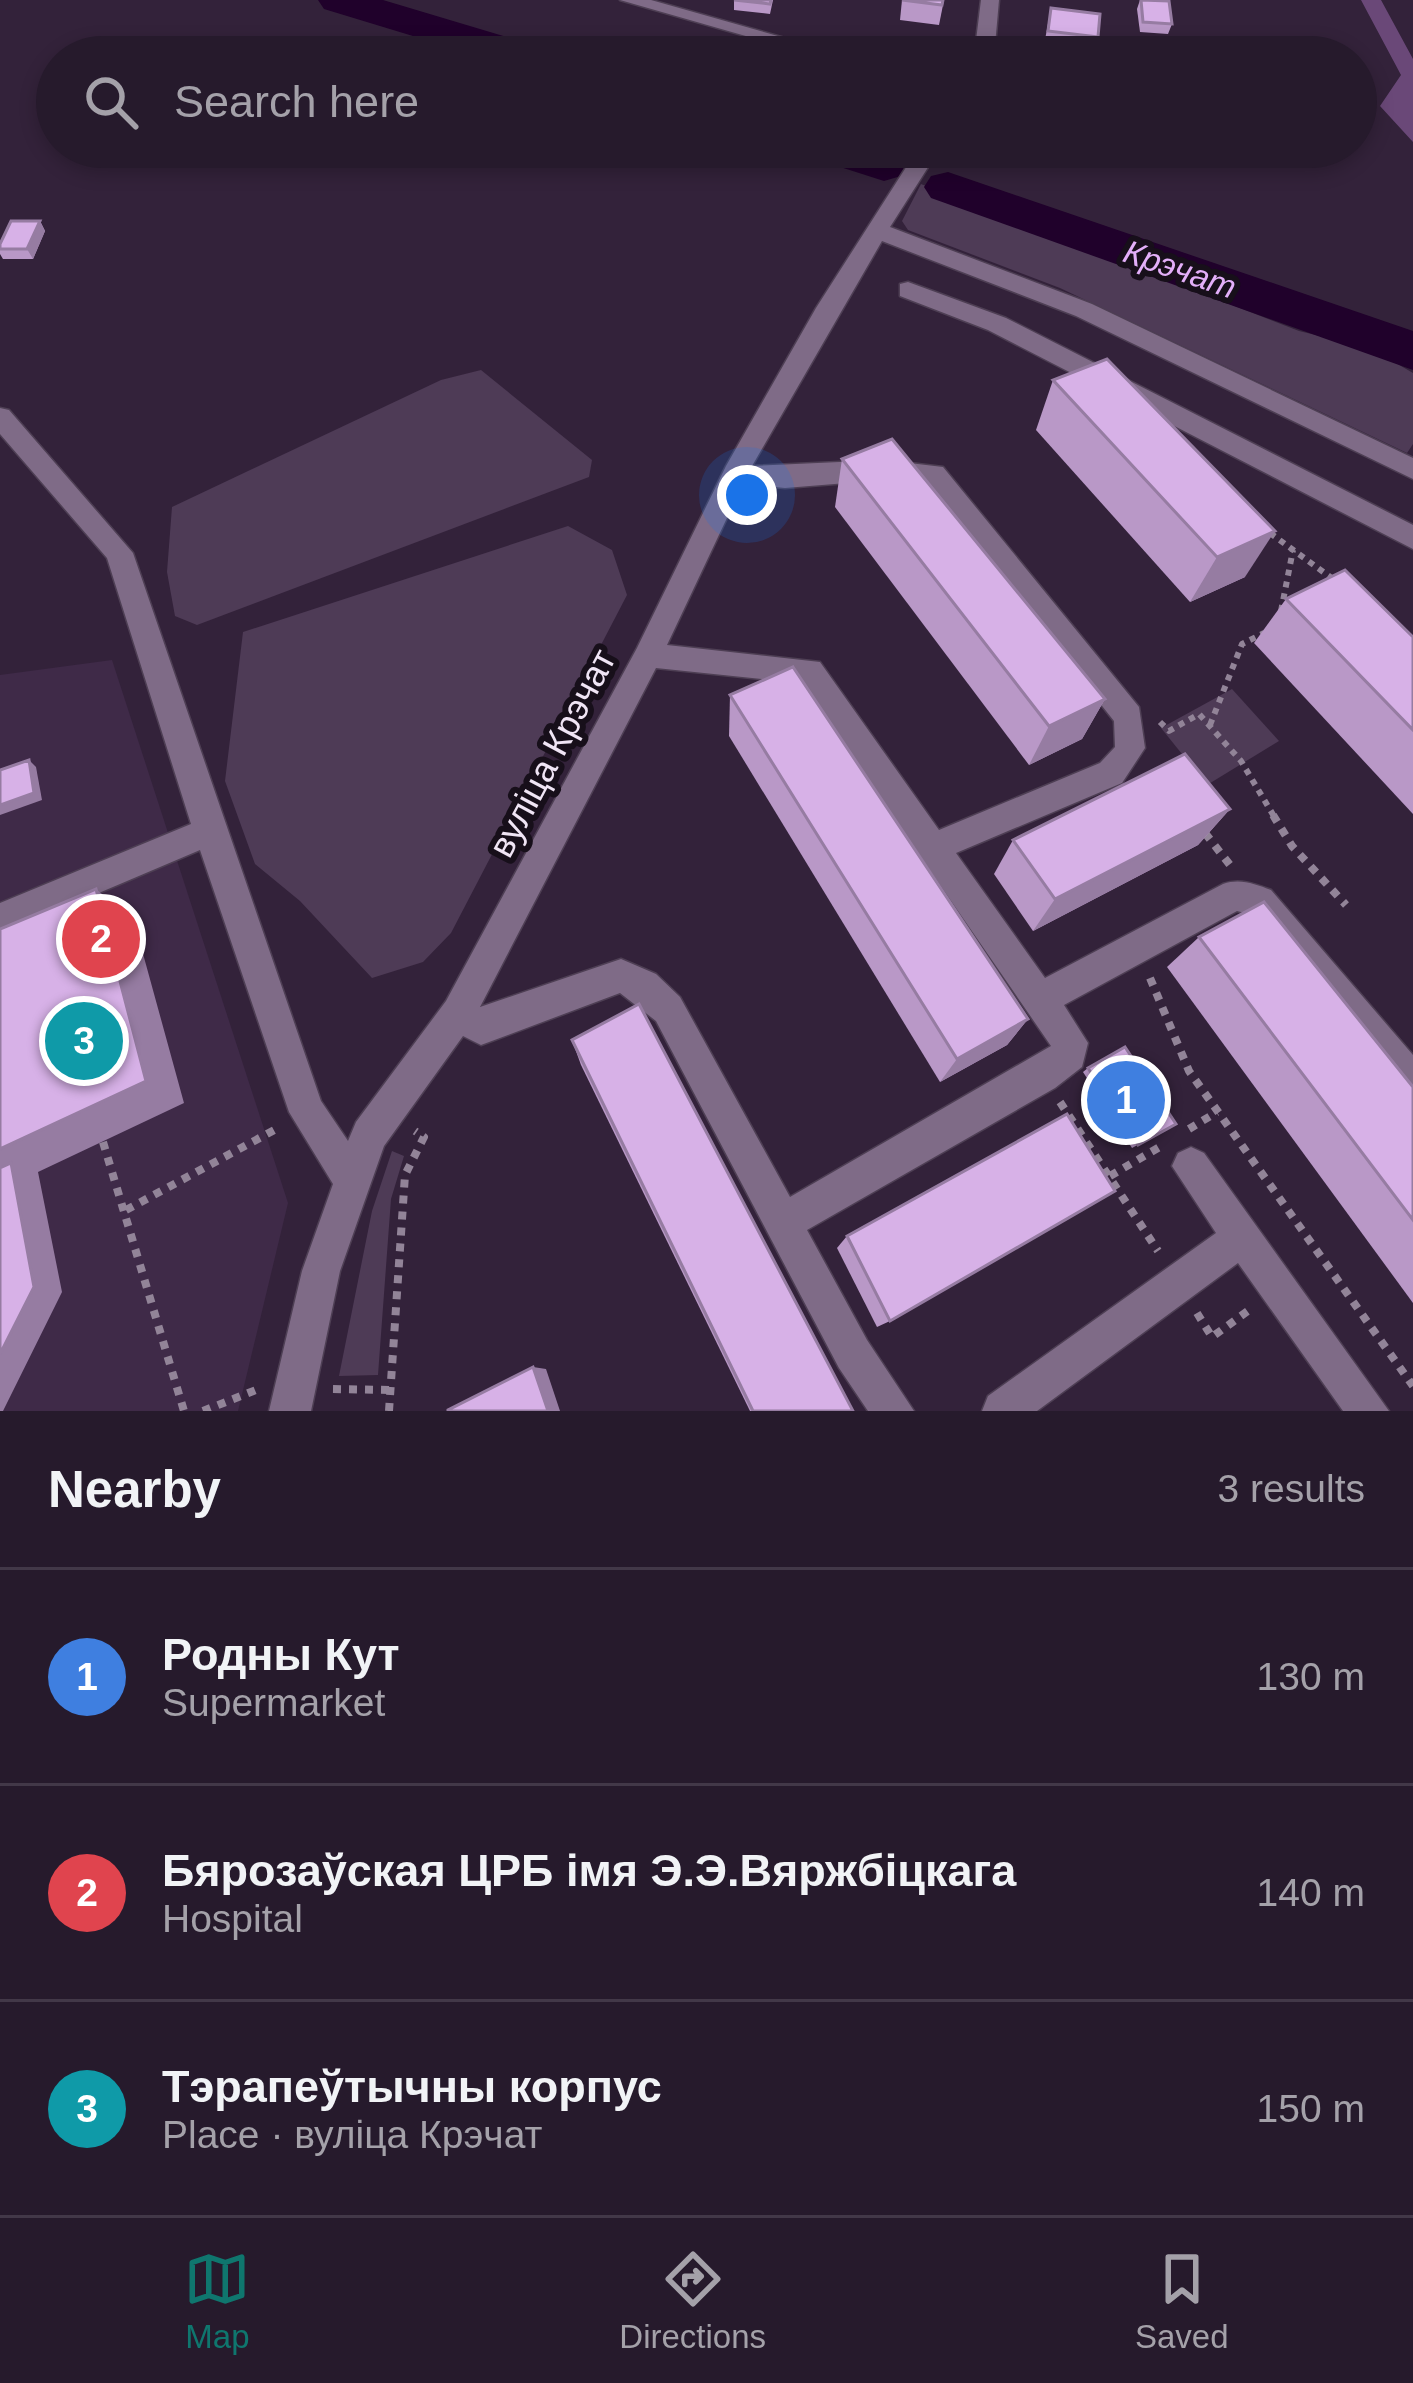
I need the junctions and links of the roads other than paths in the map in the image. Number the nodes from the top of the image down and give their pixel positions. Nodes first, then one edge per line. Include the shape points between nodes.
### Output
1 (629, 0) edge
2 (990, 0) edge
3 (764, 36) edge
4 (986, 36) edge
5 (916, 168) edge
6 (876, 230) junction
7 (908, 290) dead end
8 (1223, 377) junction
9 (0, 417) edge
10 (1189, 422) junction
11 (1413, 469) edge
12 (735, 473) junction
13 (1413, 538) edge
14 (648, 655) junction
15 (209, 831) junction
16 (934, 847) junction
17 (0, 919) edge
18 (1041, 999) junction
19 (458, 1013) junction
20 (1413, 1082) edge
21 (1174, 1157) road end
22 (352, 1179) junction
23 (784, 1221) junction
24 (1242, 1238) junction
25 (290, 1411) edge
26 (893, 1411) edge
27 (1004, 1411) edge
28 (1368, 1411) edge

1 - 3 street
2 - 4 street
5 - 6 street, вуліца Крэчат
6 - 8 street via 1084,310
6 - 12 street, вуліца Крэчат
7 - 10 street via 998,324
8 - 10 street
8 - 11 street
9 - 15 street via 119,553
10 - 13 street
12 - 14 street, вуліца Крэчат
12 - 16 street via 771,482 903,467 934,474 1127,716 1129,758 1111,773
14 - 16 street via 810,671
14 - 19 street, вуліца Крэчат
15 - 17 street
15 - 22 street via 308,1112
16 - 18 street
18 - 20 street via 1235,895 1259,901
18 - 23 street via 1070,1042 1069,1054
19 - 22 street, вуліца Крэчат via 386,1110
19 - 23 street via 481,1027 621,976 644,986 668,1009
21 - 24 street
22 - 25 street, вуліца Крэчат
23 - 26 street via 853,1354
24 - 27 street
24 - 28 street

